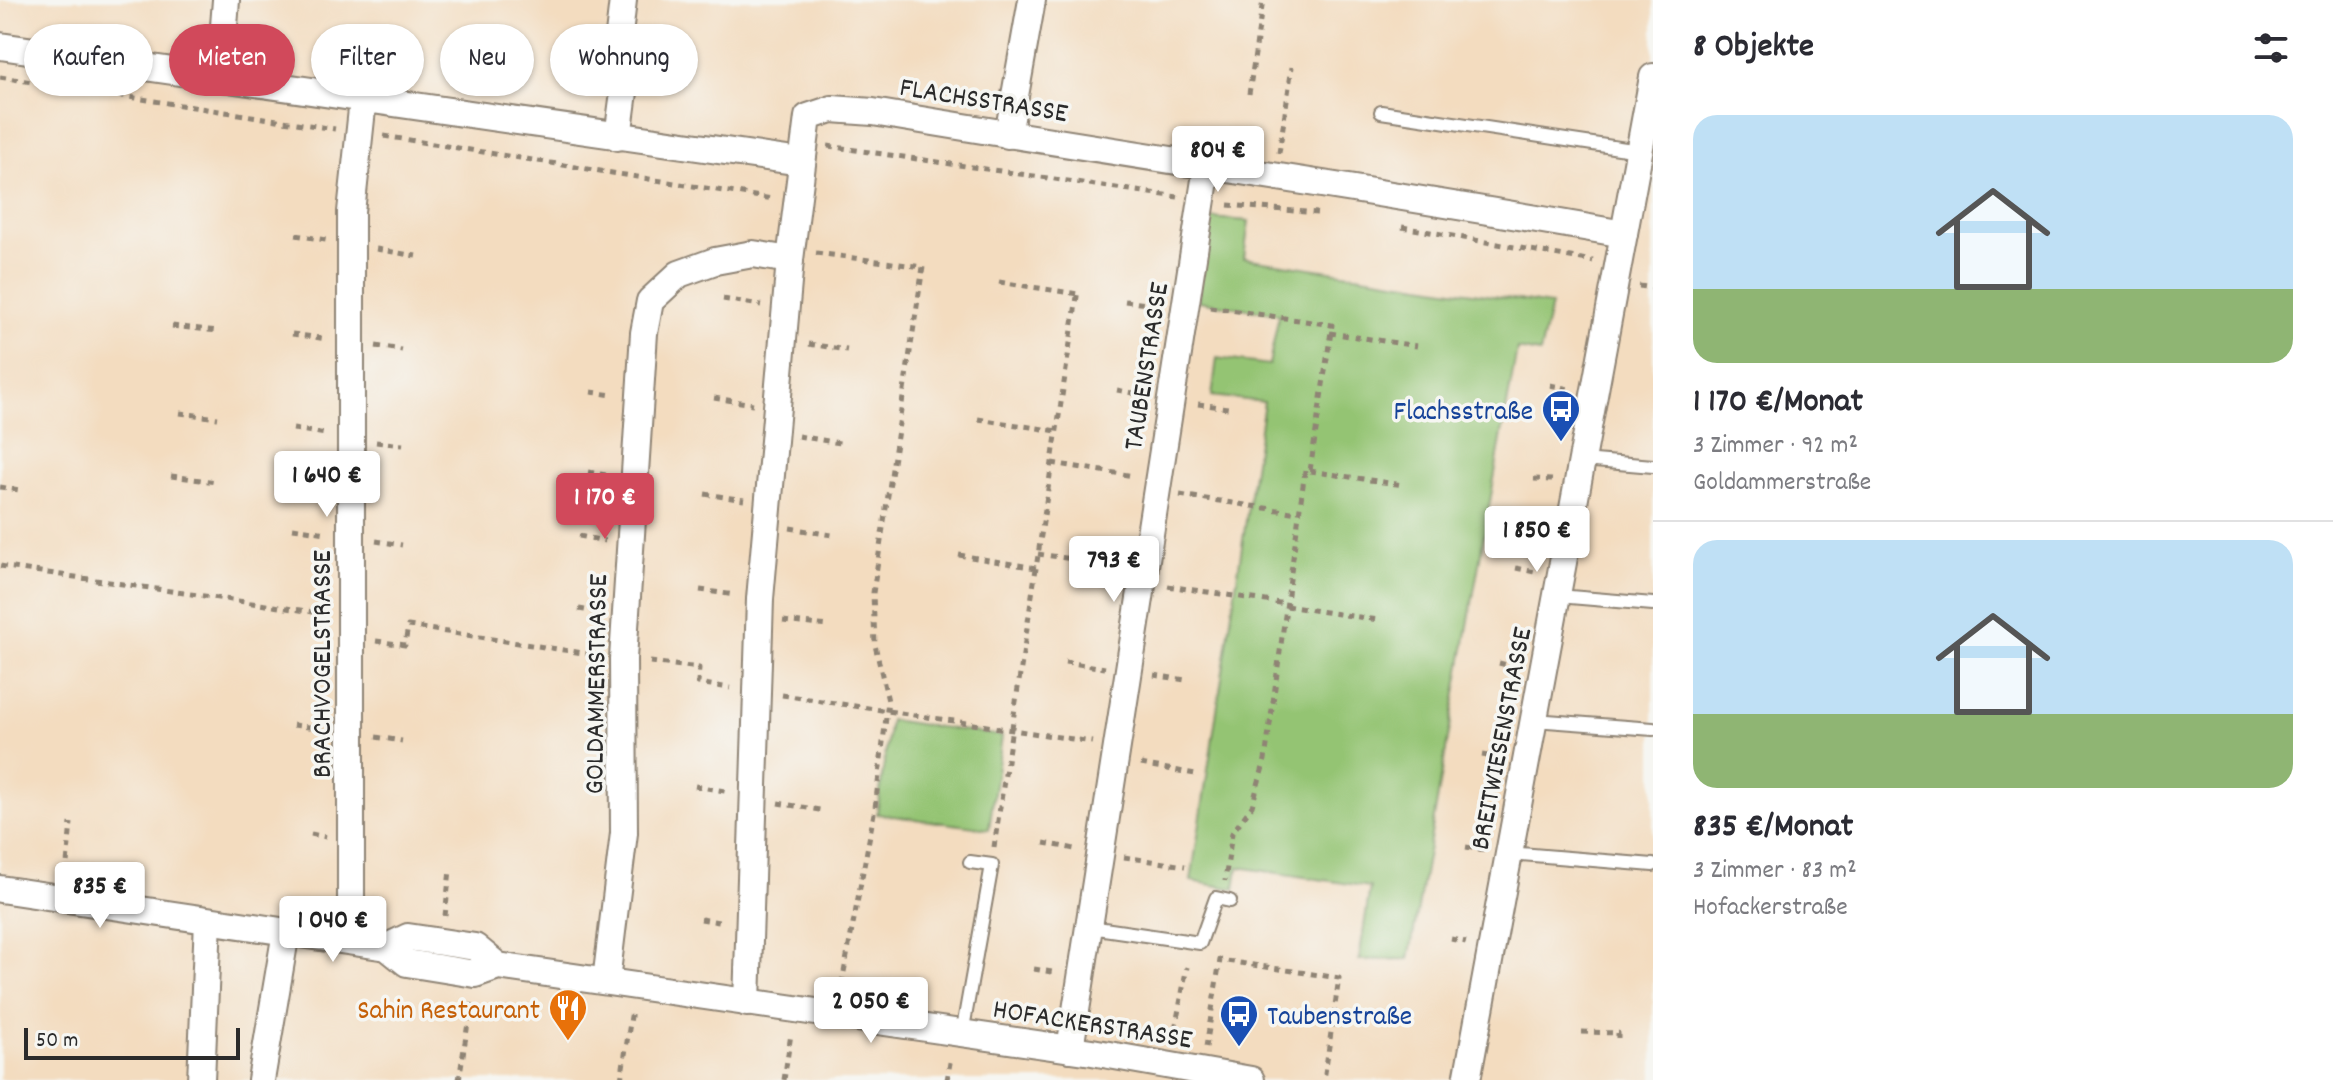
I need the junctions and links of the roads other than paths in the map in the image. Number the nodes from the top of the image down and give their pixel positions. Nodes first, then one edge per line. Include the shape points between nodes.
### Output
1 (226, 0) edge
2 (623, 0) edge
3 (1032, 0) edge
4 (224, 24) edge
5 (0, 46) edge
6 (169, 71) edge
7 (295, 90) edge
8 (1652, 94) edge
9 (363, 100) junction
10 (1381, 112) dead end
11 (1008, 135) junction
12 (618, 137) junction
13 (805, 141) junction
14 (1639, 151) junction
15 (1207, 167) junction
16 (1624, 234) junction
17 (790, 255) junction
18 (1583, 460) junction
19 (1653, 466) edge
20 (1558, 596) junction
21 (1653, 604) edge
22 (1534, 720) junction
23 (1653, 729) edge
24 (1509, 853) junction
25 (970, 862) dead end
26 (1653, 865) edge
27 (0, 889) edge
28 (1226, 900) road end
29 (208, 921) junction
30 (1090, 927) junction
31 (286, 932) junction
32 (351, 941) junction
33 (387, 947) junction
34 (487, 970) junction
35 (606, 981) junction
36 (747, 1003) junction
37 (962, 1034) junction
38 (1070, 1049) junction
39 (1200, 1074) edge
40 (201, 1080) edge
41 (261, 1080) edge
42 (1251, 1080) edge
43 (1467, 1080) edge

1 - 4 street
2 - 12 street via 617,52 626,77
3 - 11 street
5 - 6 street, FLACHSSTRASSE
7 - 9 street, FLACHSSTRASSE
8 - 14 street, BREITWIESENSTRASSE
9 - 12 street, FLACHSSTRASSE
9 - 32 street, BRACHVOGELSTRASSE via 352,245
10 - 14 lane
11 - 13 street, FLACHSSTRASSE via 832,109
11 - 15 street, FLACHSSTRASSE
12 - 13 street, FLACHSSTRASSE
13 - 17 street
14 - 16 street, BREITWIESENSTRASSE
15 - 16 street, FLACHSSTRASSE
15 - 30 street, TAUBENSTRASSE
16 - 18 street, BREITWIESENSTRASSE
17 - 35 street, GOLDAMMERSTRASSE via 715,261 679,274 650,301 623,659 624,833
17 - 36 street via 760,618
18 - 19 lane
18 - 20 street, BREITWIESENSTRASSE
20 - 21 lane
20 - 22 street, BREITWIESENSTRASSE
22 - 23 lane
22 - 24 street, BREITWIESENSTRASSE
24 - 26 lane
24 - 43 street, BREITWIESENSTRASSE
25 - 37 lane via 992,865
27 - 29 street, HOFACKERSTRASSE
28 - 30 lane via 1216,898 1200,943
29 - 31 street, HOFACKERSTRASSE
29 - 40 street
30 - 38 street, TAUBENSTRASSE
31 - 32 street, HOFACKERSTRASSE
31 - 41 street
32 - 33 street, HOFACKERSTRASSE
33 - 34 street, HOFACKERSTRASSE via 407,963
33 - 34 street, HOFACKERSTRASSE via 408,937 475,947
34 - 35 street, HOFACKERSTRASSE
35 - 36 street, HOFACKERSTRASSE
36 - 37 street, HOFACKERSTRASSE
37 - 38 street, HOFACKERSTRASSE
38 - 39 street, HOFACKERSTRASSE
39 - 42 street, HOFACKERSTRASSE

